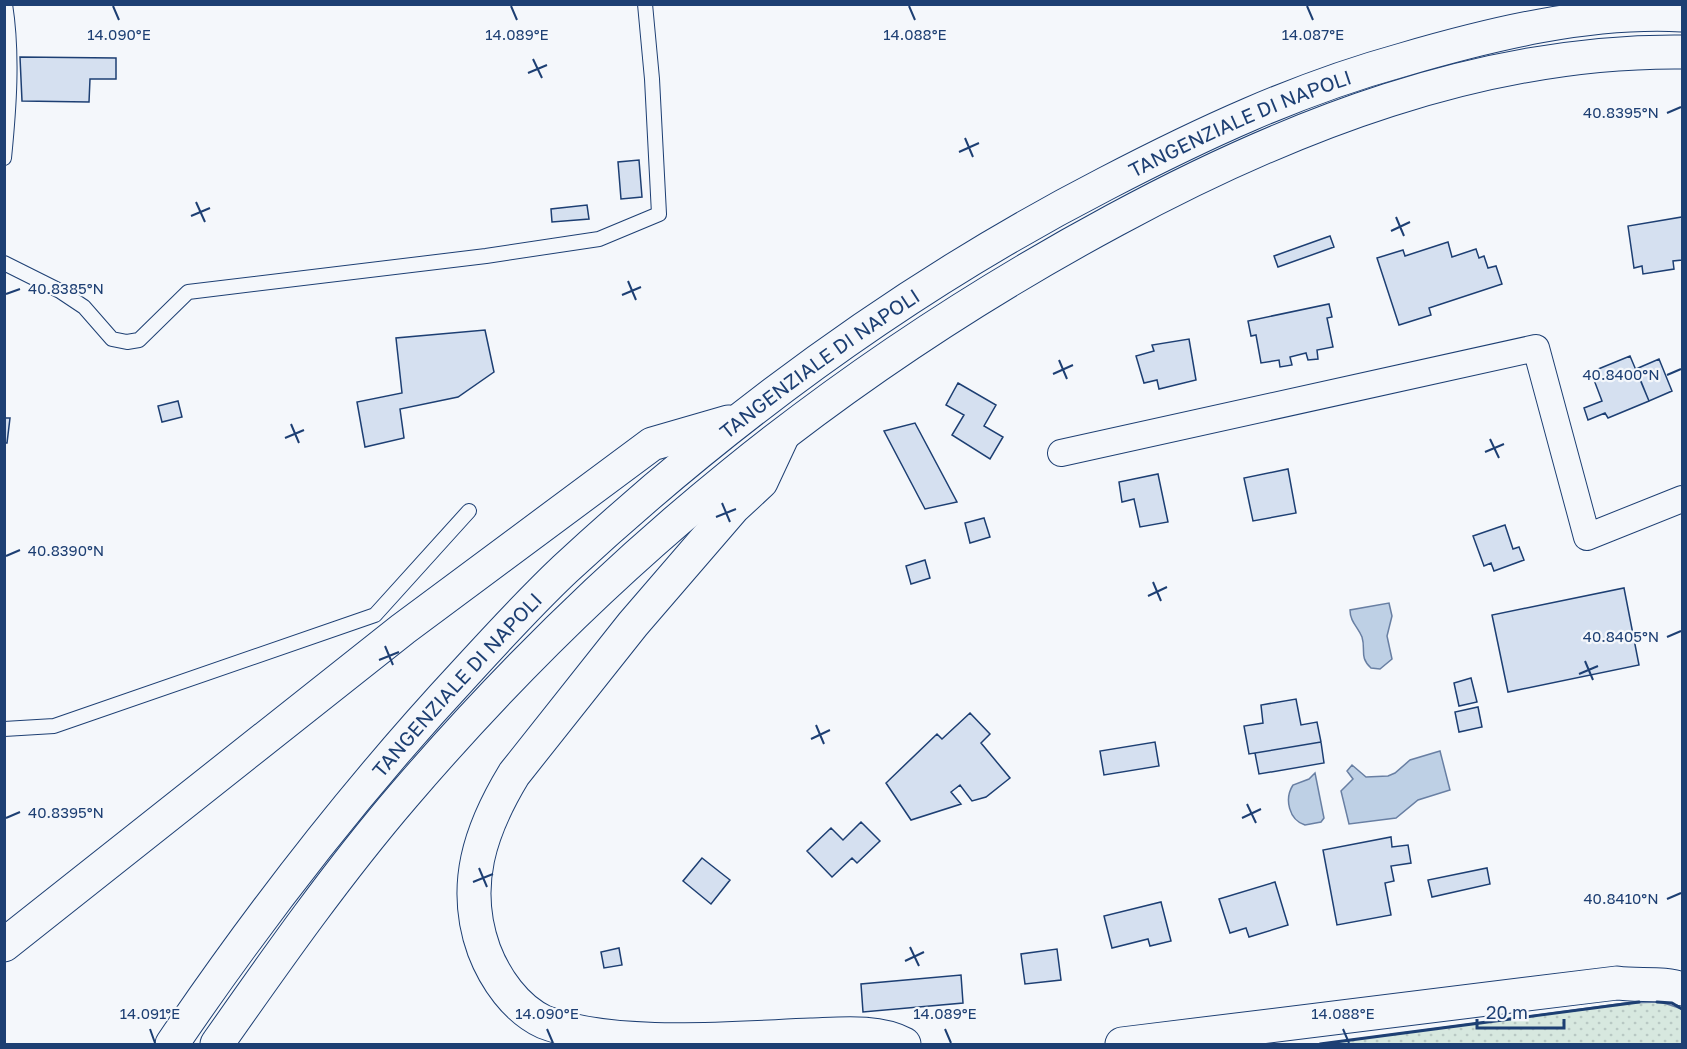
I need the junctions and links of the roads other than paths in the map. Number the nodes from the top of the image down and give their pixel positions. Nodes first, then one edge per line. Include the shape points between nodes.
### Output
1 (5, 4) edge
2 (645, 4) edge
3 (1683, 15) edge
4 (1683, 52) edge
5 (4, 158) edge
6 (4, 263) edge
7 (741, 418) junction
8 (786, 430) junction
9 (1061, 453) dead end
10 (1683, 499) edge
11 (470, 511) dead end
12 (4, 729) edge
13 (4, 945) edge
14 (1683, 966) edge
15 (1617, 984) junction
16 (1683, 989) edge
17 (1177, 1041) edge
18 (172, 1044) edge
19 (217, 1044) edge
20 (904, 1044) edge
21 (1122, 1044) edge

1 - 5 lane via 9,24
2 - 6 lane via 659,214 599,239 188,292 140,340 127,342 112,339 84,307 60,291
3 - 7 main road, TANGENZIALE DI NAPOLI via 1604,18 1449,46 1365,70 1228,122 1043,215 976,255 816,362
4 - 8 main road, TANGENZIALE DI NAPOLI via 1584,57 1465,79 1392,99 1278,141 1138,207 1000,284 877,364
7 - 13 main road via 652,444 403,629
7 - 18 main road, TANGENZIALE DI NAPOLI via 562,572 435,706 321,840
8 - 19 main road, TANGENZIALE DI NAPOLI via 662,531 515,672 402,797
8 - 20 main road via 761,482 733,508 633,624 514,774 481,843 473,890 474,920 488,961 510,994 544,1022 571,1031 635,1041 824,1035 890,1037
9 - 10 street via 1536,348 1587,537
11 - 12 lane via 375,615 54,726
14 - 15 main road via 1642,970
15 - 16 main road via 1671,985
15 - 17 main road
17 - 21 main road

